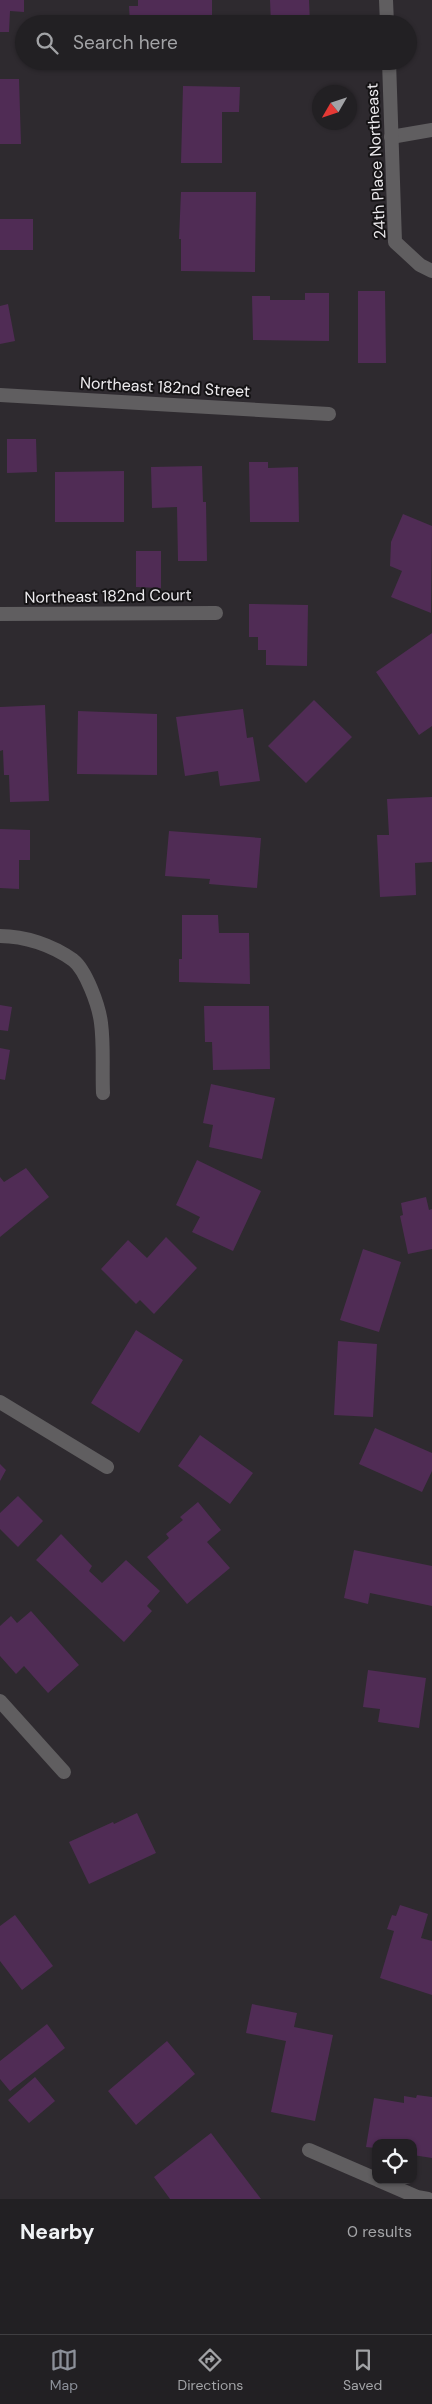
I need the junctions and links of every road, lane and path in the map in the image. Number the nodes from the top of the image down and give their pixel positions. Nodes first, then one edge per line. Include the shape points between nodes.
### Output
1 (386, 0) edge
2 (387, 15) edge
3 (388, 70) edge
4 (432, 130) edge
5 (391, 136) junction
6 (432, 271) edge
7 (0, 395) edge
8 (329, 414) dead end
9 (216, 612) dead end
10 (0, 614) edge
11 (0, 936) edge
12 (103, 1093) dead end
13 (0, 1402) edge
14 (107, 1467) dead end
15 (0, 1701) edge
16 (64, 1772) dead end
17 (309, 2150) dead end
18 (372, 2178) edge
19 (386, 2184) edge
20 (428, 2199) edge

1 - 2 street
3 - 5 street, 24th Place Northeast
4 - 5 street
5 - 6 street, 24th Place Northeast via 395,242 420,265
7 - 8 street, Northeast 182nd Street
9 - 10 street, Northeast 182nd Court
11 - 12 street via 15,936 48,946 74,961 90,985 101,1022
13 - 14 street
15 - 16 street
17 - 18 street
19 - 20 street

